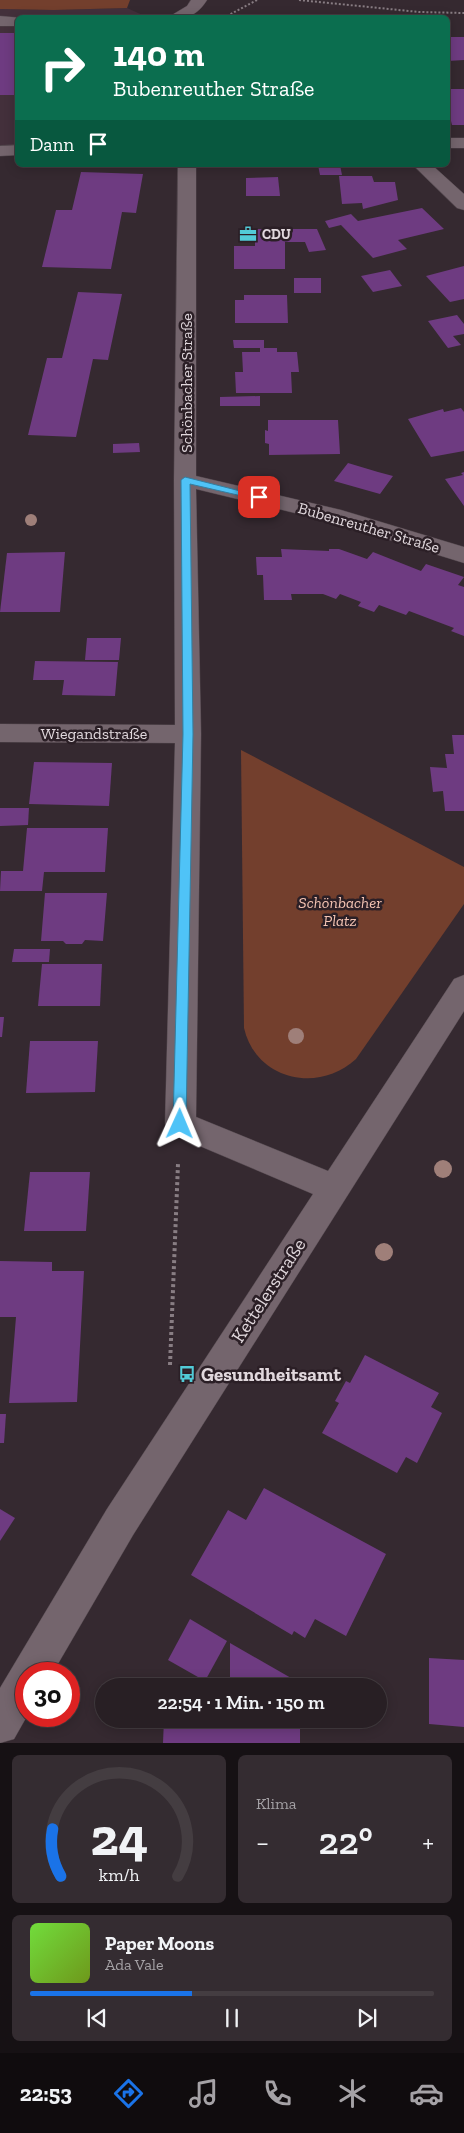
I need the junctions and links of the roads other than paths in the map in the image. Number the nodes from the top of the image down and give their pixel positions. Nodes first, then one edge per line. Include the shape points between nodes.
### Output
1 (199, 0) edge
2 (206, 0) edge
3 (216, 0) edge
4 (181, 15) edge
5 (0, 20) edge
6 (15, 21) edge
7 (450, 143) edge
8 (464, 143) edge
9 (15, 150) edge
10 (0, 151) edge
11 (187, 167) edge
12 (424, 167) edge
13 (464, 204) edge
14 (185, 480) junction
15 (464, 556) edge
16 (0, 733) edge
17 (188, 734) junction
18 (464, 987) edge
19 (334, 1188) junction
20 (37, 1662) edge
21 (15, 1699) edge
22 (0, 1725) edge

1 - 4 street via 193,9
2 - 3 street
5 - 6 street
7 - 8 street
9 - 10 street
11 - 14 street, Schönbacher Straße
12 - 13 street
14 - 15 street, Bubenreuther Straße via 333,514
14 - 17 street, Schönbacher Straße
16 - 17 street, Wiegandstraße
17 - 19 street, Schönbacher Straße via 180,1124
18 - 19 street, Kettelerstraße
19 - 20 street, Kettelerstraße via 120,1522
21 - 22 street

